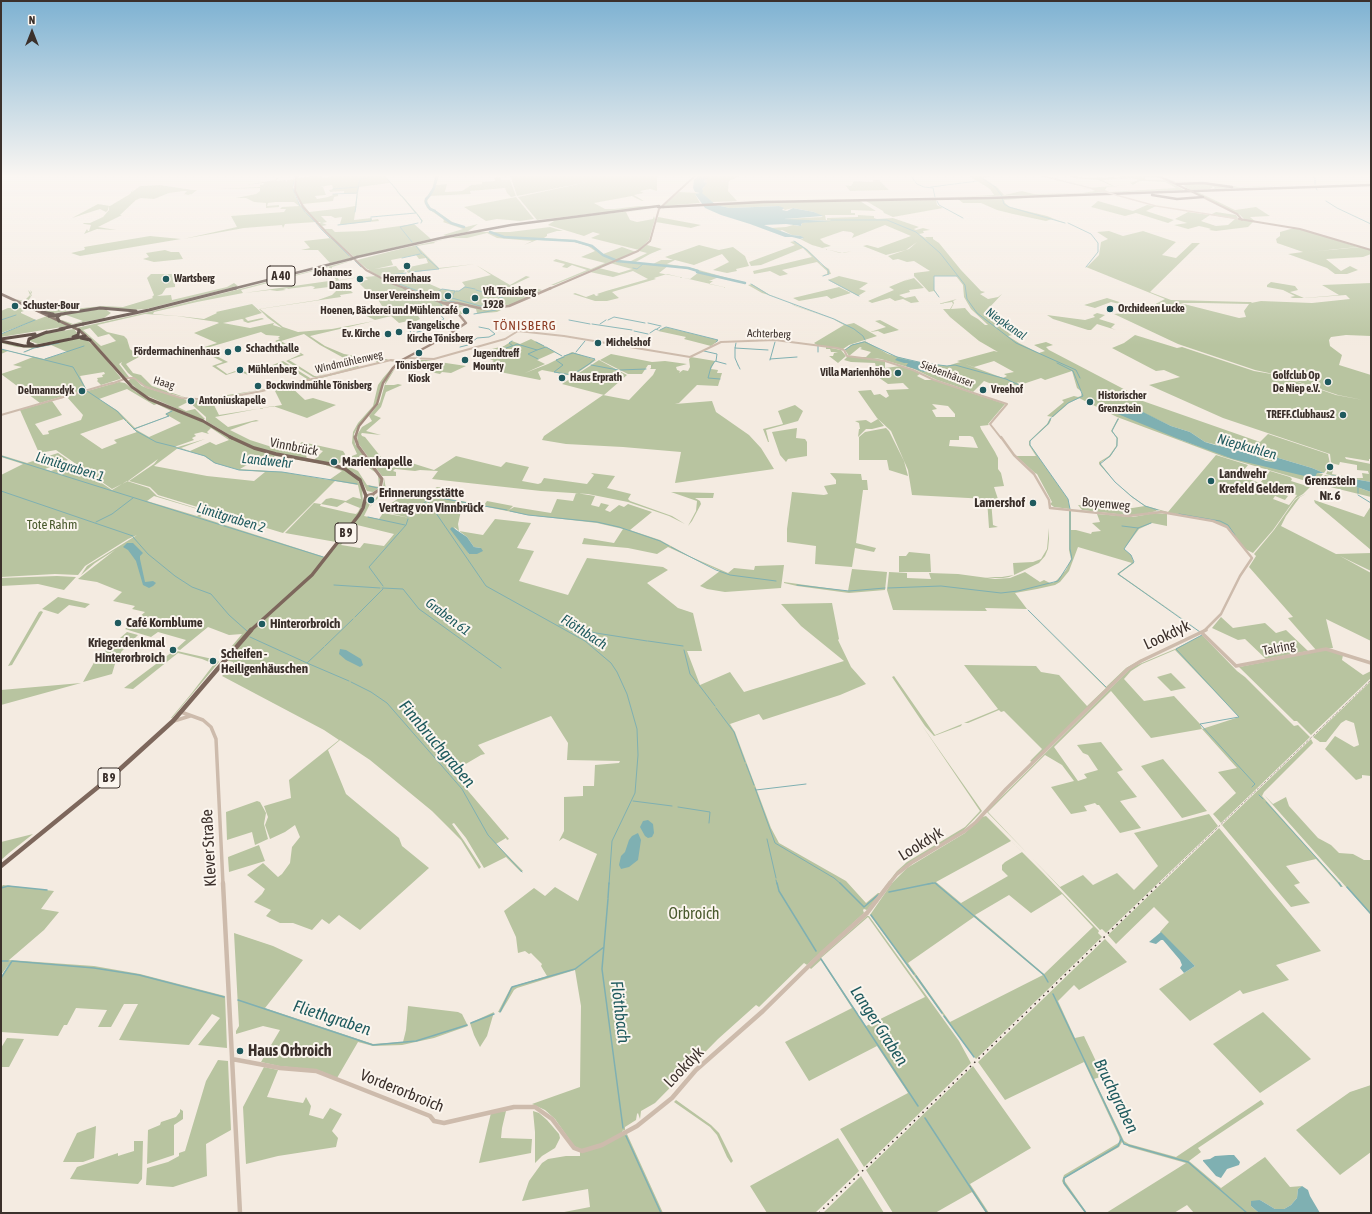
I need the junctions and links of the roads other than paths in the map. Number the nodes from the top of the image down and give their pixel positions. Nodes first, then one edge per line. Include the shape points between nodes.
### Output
1 (327, 232) edge
2 (471, 232) junction
3 (476, 232) edge
4 (479, 232) edge
5 (653, 232) edge
6 (1309, 232) edge
7 (452, 236) junction
8 (1371, 250) edge
9 (358, 258) junction
10 (352, 259) junction
11 (1, 294) edge
12 (453, 303) junction
13 (445, 304) junction
14 (463, 304) junction
15 (159, 307) junction
16 (452, 308) junction
17 (42, 312) junction
18 (66, 313) junction
19 (49, 316) junction
20 (59, 321) junction
21 (84, 325) junction
22 (61, 329) junction
23 (79, 330) junction
24 (47, 332) junction
25 (85, 335) junction
26 (71, 339) junction
27 (1, 340) edge
28 (65, 340) junction
29 (90, 340) junction
30 (847, 356) joint
31 (407, 358) junction
32 (401, 361) junction
33 (125, 379) junction
34 (262, 391) joint
35 (1, 415) edge
36 (231, 438) joint
37 (365, 495) junction
38 (1050, 508) joint
39 (1252, 556) joint
40 (1202, 633) junction
41 (1371, 663) edge
42 (181, 712) junction
43 (192, 715) junction
44 (173, 721) junction
45 (1, 866) edge
46 (232, 1059) junction
47 (592, 1149) joint
48 (240, 1213) edge

1 - 13 main road via 356,261 375,275
2 - 4 highway
2 - 7 highway
2 - 9 highway, A 40
3 - 7 highway, A 40
5 - 14 main road via 650,241 638,251 514,304 503,308 481,308
6 - 8 main road
7 - 9 highway, A 40
9 - 10 highway, A 40, bridge
10 - 15 highway, A 40
10 - 21 highway, A 40
11 - 17 main road, Haag
12 - 13 main road
12 - 14 main road
12 - 16 main road via 450,305
13 - 14 main road
13 - 16 main road
15 - 18 highway via 136,311 103,308
15 - 21 highway, A 40
16 - 31 main road via 466,323
17 - 18 highway
17 - 19 main road, Haag
18 - 19 highway
18 - 20 highway via 57,316
18 - 21 highway via 101,309 112,312 104,319
19 - 20 main road, Haag
20 - 23 main road, Haag
21 - 22 highway, A 40, bridge
22 - 24 highway, A 40
22 - 27 highway, A 40
23 - 25 main road, Haag
23 - 28 highway via 77,335
24 - 27 highway, A 40
24 - 28 highway via 31,338 28,343 34,345
25 - 26 highway
25 - 28 highway
25 - 29 main road, Haag
26 - 27 highway via 34,346
26 - 29 highway
29 - 33 main road, Haag
30 - 31 street, Achterberg via 844,350 837,348 775,340 721,342 690,357 518,331 505,339 432,359
30 - 38 street, Siebenhäuser via 885,360 934,380 1007,404 990,424 1014,455 1034,474 1049,500
31 - 32 main road
32 - 34 street, Windmühlenweg via 394,360
32 - 37 main road via 385,379 377,404 359,426 356,434 356,443 382,479 382,487
33 - 34 street, Haag via 136,379 146,387 195,400 218,400
33 - 35 street, Haag
33 - 36 main road, Haag via 150,399 203,421
36 - 37 main road, Vinnbrück via 262,451 345,469 360,480
37 - 42 main road, B 9 via 359,515 306,582 237,645
38 - 39 street, Boyenweg via 1128,516 1162,512 1209,520 1227,527 1242,548
39 - 40 street, Lookdyk via 1221,614
40 - 41 street, Talring via 1236,666 1326,649
40 - 47 street, Lookdyk via 1141,661 1128,670 965,832 911,863 897,874 867,913 696,1070 672,1098 637,1126
42 - 43 street, Klever Straße
42 - 44 main road, B 9
43 - 44 street
43 - 46 street, Klever Straße via 211,727 216,739
44 - 45 main road, B 9 via 119,770
46 - 47 street, Vorderorbroich via 280,1068 316,1071 444,1123 514,1107 536,1107 552,1119 574,1148 582,1151
46 - 48 street, Klever Straße

